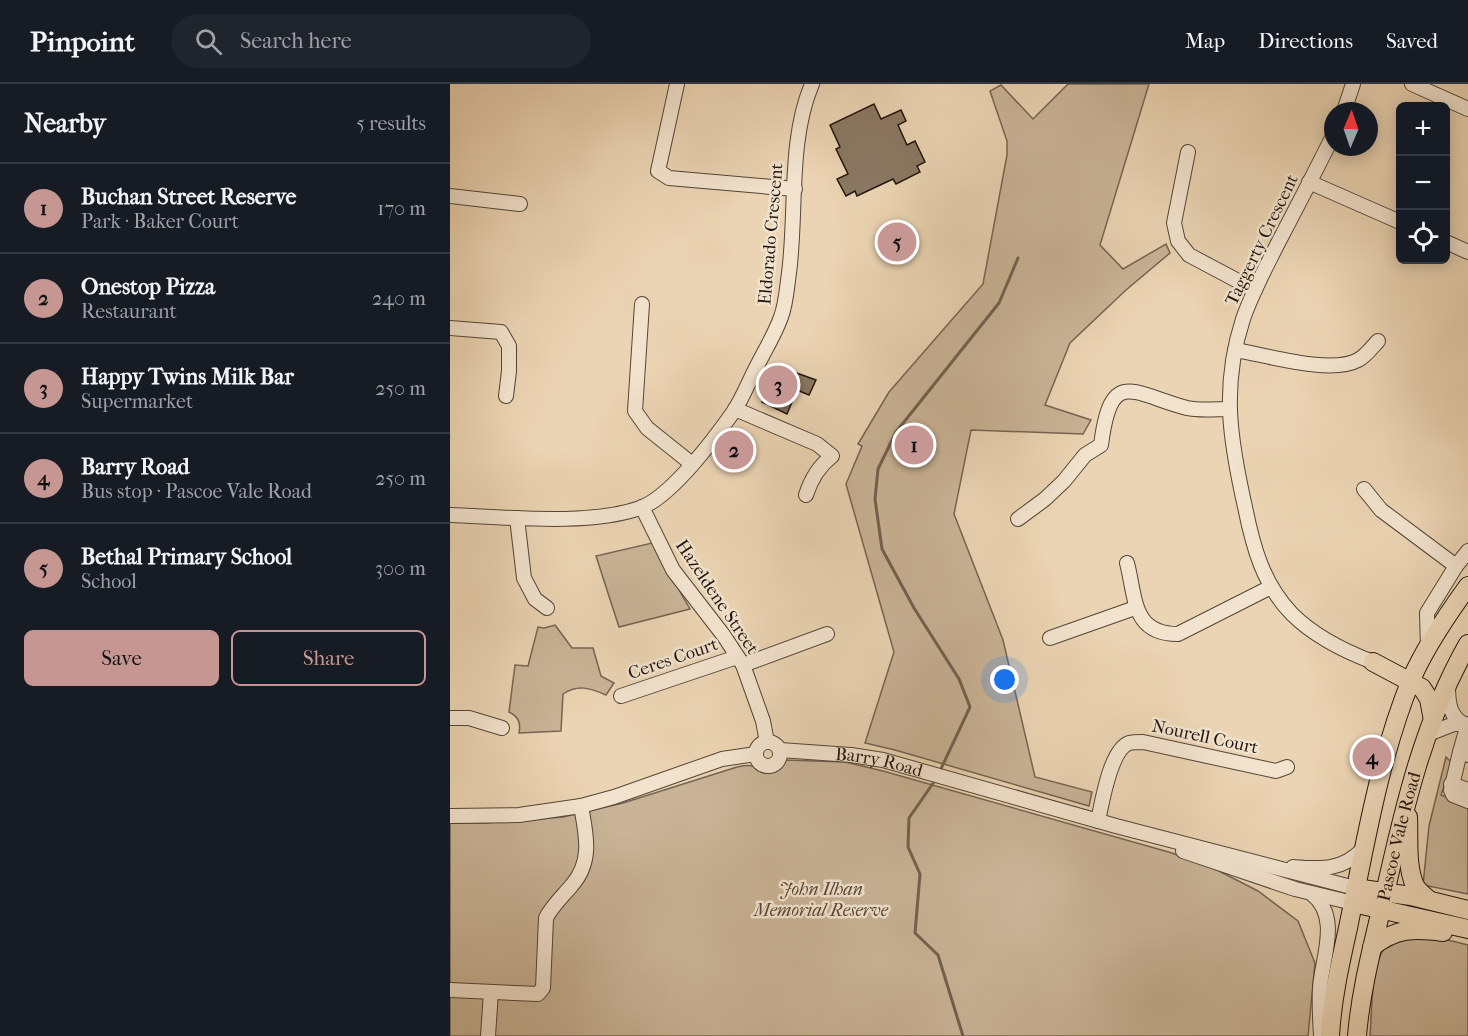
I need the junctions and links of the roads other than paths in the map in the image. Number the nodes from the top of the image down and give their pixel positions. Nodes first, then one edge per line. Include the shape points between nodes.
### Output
1 (677, 84) edge
2 (812, 84) edge
3 (1353, 84) edge
4 (1412, 84) edge
5 (1347, 102) edge
6 (1468, 109) edge
7 (1188, 152) dead end
8 (1324, 154) edge
9 (1310, 182) junction
10 (795, 189) junction
11 (450, 196) edge
12 (520, 204) dead end
13 (1396, 220) edge
14 (1450, 244) edge
15 (1468, 252) edge
16 (1255, 290) junction
17 (642, 304) dead end
18 (450, 328) edge
19 (1378, 341) dead end
20 (1235, 350) junction
21 (506, 396) dead end
22 (735, 409) junction
23 (1229, 409) junction
24 (692, 464) junction
25 (1364, 489) dead end
26 (806, 495) dead end
27 (642, 507) junction
28 (450, 515) edge
29 (517, 518) junction
30 (1017, 519) dead end
31 (1468, 551) edge
32 (1127, 563) dead end
33 (1456, 566) junction
34 (1271, 587) junction
35 (1465, 591) edge
36 (547, 608) dead end
37 (1135, 608) junction
38 (826, 634) dead end
39 (1050, 638) dead end
40 (1468, 644) edge
41 (740, 661) junction
42 (1373, 662) junction
43 (1419, 665) junction
44 (1448, 683) junction
45 (621, 696) dead end
46 (450, 718) edge
47 (1398, 720) junction
48 (1466, 724) edge
49 (1431, 727) junction
50 (502, 728) dead end
51 (767, 742) junction
52 (780, 750) junction
53 (1464, 753) edge
54 (756, 754) junction
55 (1287, 767) dead end
56 (1452, 784) junction
57 (1468, 790) edge
58 (1407, 797) junction
59 (1468, 801) edge
60 (581, 806) junction
61 (450, 816) edge
62 (1098, 821) junction
63 (1116, 826) junction
64 (1363, 849) junction
65 (1263, 866) junction
66 (1312, 894) junction
67 (1354, 895) junction
68 (1429, 900) junction
69 (1383, 901) junction
70 (1468, 910) edge
71 (1468, 929) edge
72 (1468, 934) edge
73 (1372, 947) junction
74 (450, 990) edge
75 (490, 992) junction
76 (489, 1036) edge
77 (1321, 1036) edge
78 (1330, 1036) edge
79 (1357, 1036) edge

1 - 10 street via 658,171 669,178
2 - 10 street, Eldorado Crescent via 804,103
3 - 5 street
4 - 6 street
7 - 16 street via 1174,223 1178,241 1189,255
8 - 9 street, Taggerty Crescent
9 - 13 street
9 - 16 street, Taggerty Crescent
10 - 22 street, Eldorado Crescent via 782,316
11 - 12 street
14 - 15 street
16 - 20 street, Taggerty Crescent
17 - 24 street via 635,411 647,428
18 - 21 street via 501,332 509,346
19 - 20 street via 1361,359 1328,367
20 - 23 street, Taggerty Crescent
22 - 24 street, Eldorado Crescent
22 - 26 street via 816,444 832,456 821,464
23 - 30 street via 1190,408 1136,391 1117,396 1107,410 1101,445 1085,455 1045,499
23 - 34 street, Taggerty Crescent via 1232,447 1248,523
24 - 27 street, Eldorado Crescent via 669,489
25 - 33 street via 1381,510
27 - 29 street, Eldorado Crescent via 589,517
27 - 41 street, Hazeldene Street via 673,570
28 - 29 street, Eldorado Crescent
29 - 36 street via 524,578 535,599
31 - 33 street, Pascoe Vale Road
32 - 37 street
33 - 43 street, Pascoe Vale Road via 1427,613
34 - 37 street via 1178,634 1161,634
34 - 42 street, Taggerty Crescent via 1305,626
35 - 43 main road, Pascoe Vale Road
37 - 39 street
38 - 41 street, Ceres Court
40 - 44 main road, Pascoe Vale Road
41 - 45 street, Ceres Court
41 - 51 street, Hazeldene Street
42 - 43 main road via 1401,667
42 - 47 main road via 1393,685
43 - 47 main road, Pascoe Vale Road
43 - 49 main road
44 - 48 street via 1451,711
44 - 49 main road, Pascoe Vale Road
46 - 50 street via 469,718
47 - 64 main road, Pascoe Vale Road
48 - 49 street
48 - 53 street
49 - 58 main road, Pascoe Vale Road
51 - 52 street
51 - 54 street
52 - 54 street via 778,761 768,767 761,764
52 - 62 street, Barry Road via 883,760
53 - 56 street
54 - 60 street via 722,759
55 - 62 street, Nourell Court via 1276,771 1143,742 1129,743 1121,748 1112,765
56 - 57 street
56 - 59 street via 1453,795
58 - 68 main road via 1413,879 1416,888
58 - 69 main road, Pascoe Vale Road
60 - 61 street via 519,815
60 - 75 street via 588,846 576,880 546,918 543,988 538,994
62 - 63 street, Barry Road
63 - 65 street, Barry Road
63 - 66 street, Barry Road
64 - 65 street via 1341,865
64 - 67 main road, Pascoe Vale Road
65 - 67 street, Barry Road
66 - 67 street, Barry Road
66 - 77 street via 1324,906 1327,931 1320,985
67 - 69 main road, Barry Road
67 - 78 main road, Pascoe Vale Road via 1337,975
68 - 69 main road, Barry Road
68 - 70 main road, Barry Road
69 - 71 main road, Barry Road
69 - 73 main road, Pascoe Vale Road
72 - 73 main road via 1402,931 1388,935
73 - 79 main road, Pascoe Vale Road
74 - 75 street
75 - 76 street

